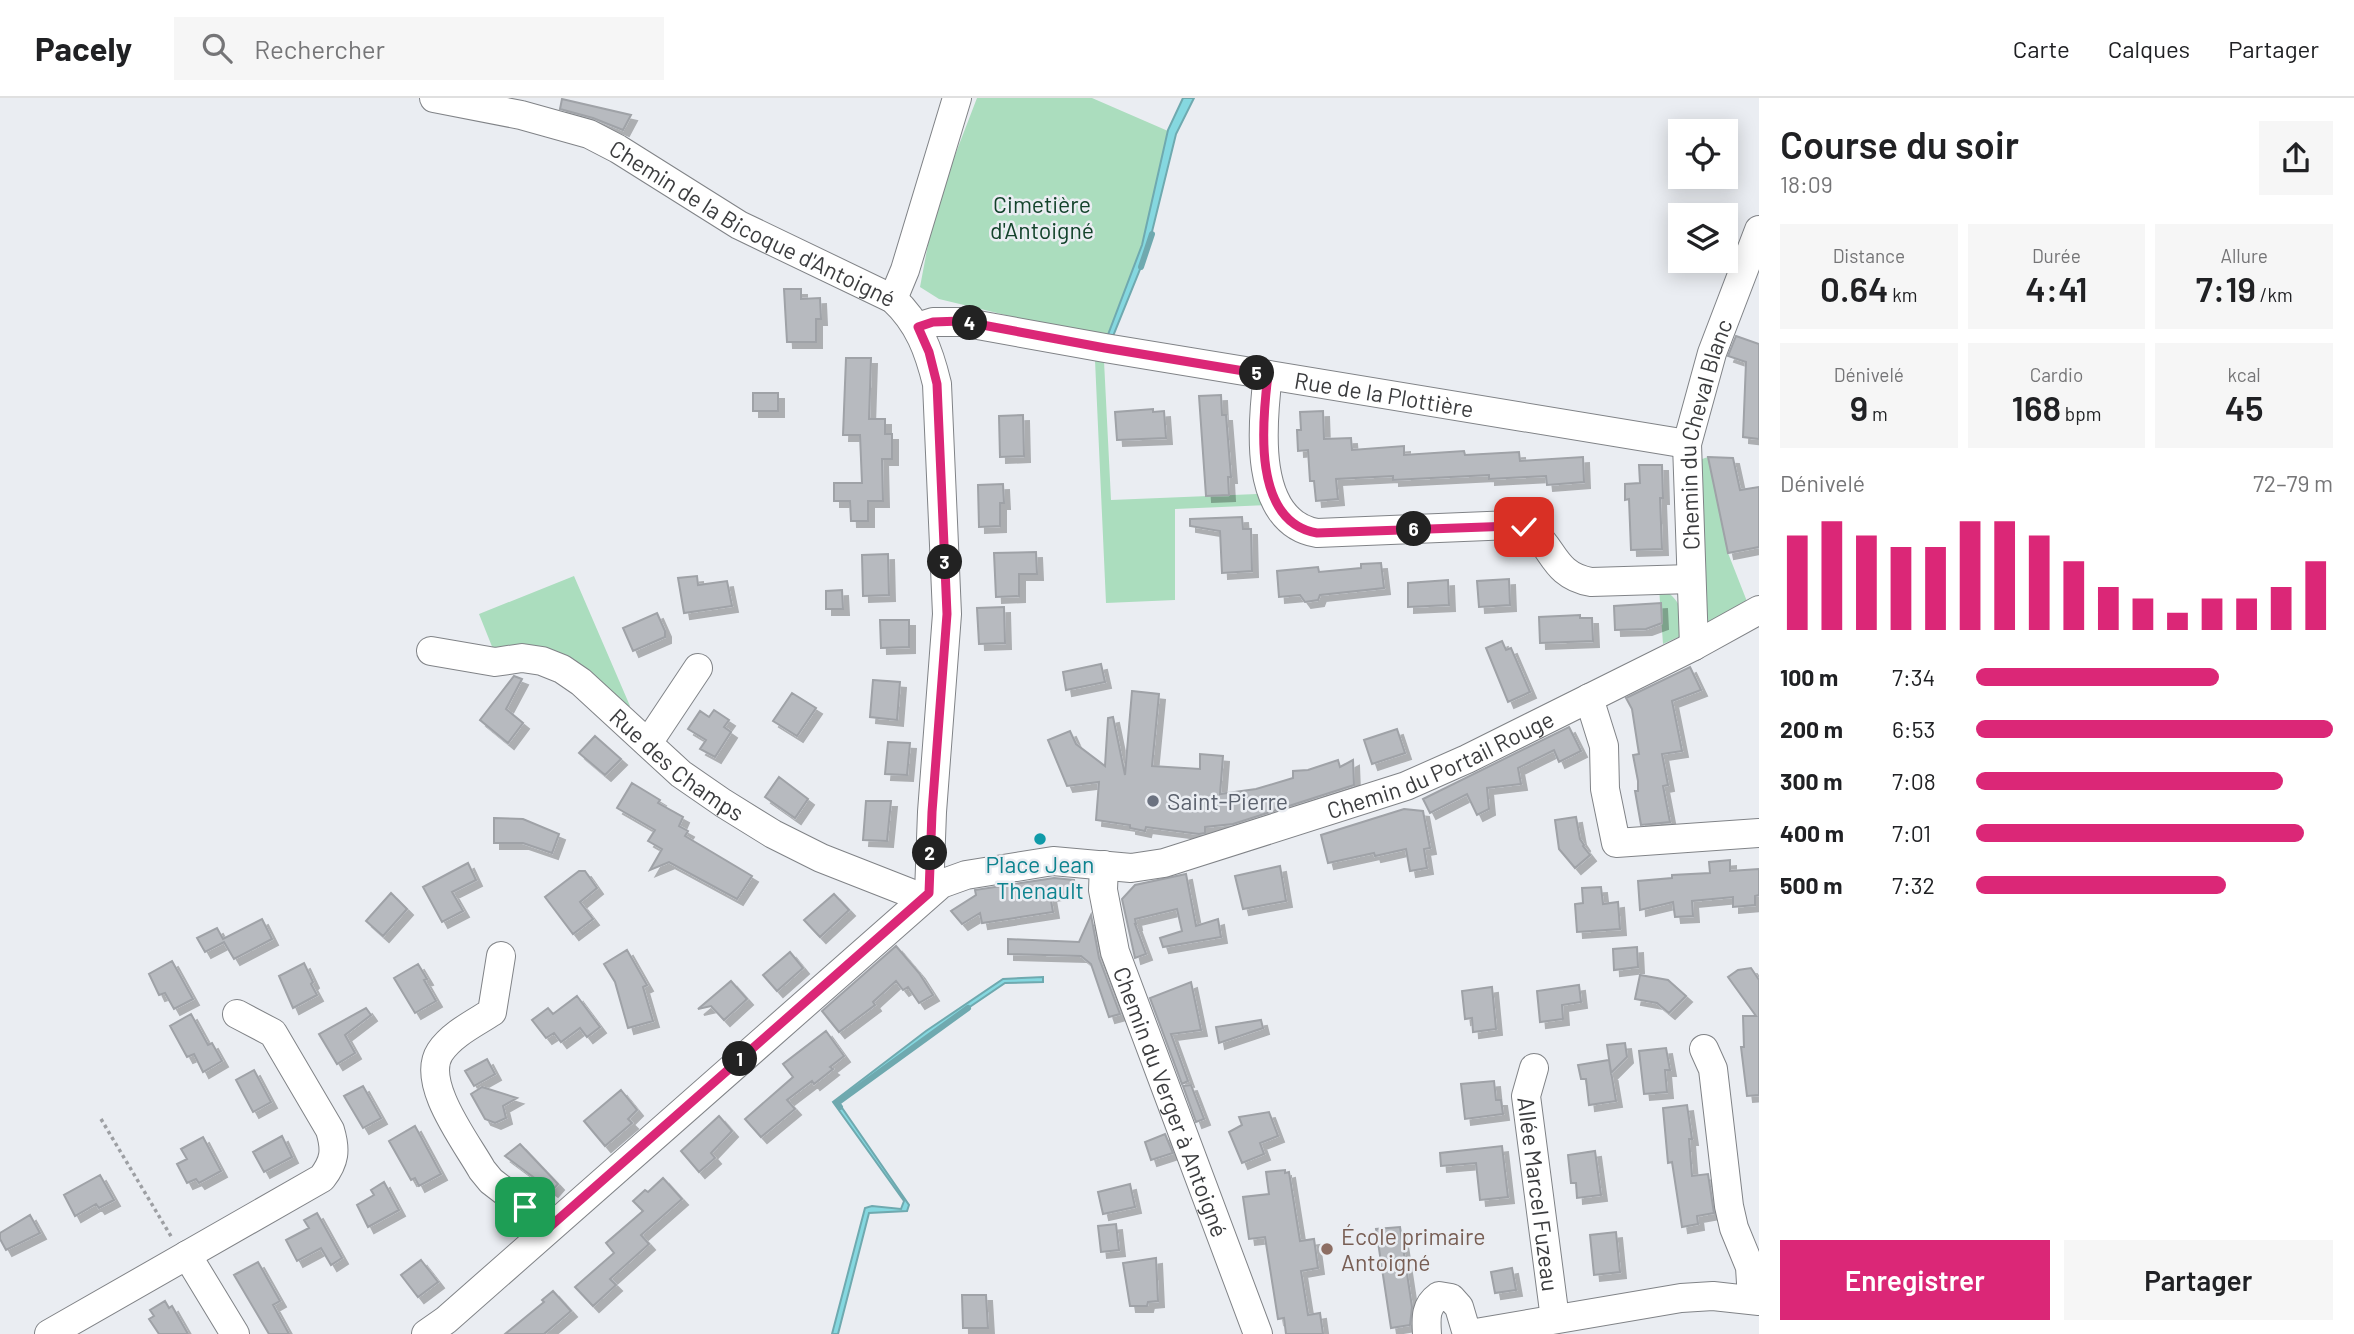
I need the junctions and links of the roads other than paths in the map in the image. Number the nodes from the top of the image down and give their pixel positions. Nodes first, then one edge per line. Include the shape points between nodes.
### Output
1 (434, 98) edge
2 (957, 98) edge
3 (1759, 230) edge
4 (893, 299) junction
5 (918, 327) junction
6 (1268, 375) junction
7 (1687, 444) junction
8 (1691, 579) junction
9 (1759, 610) edge
10 (1694, 646) junction
11 (431, 651) dead end
12 (698, 668) dead end
13 (1590, 698) junction
14 (648, 743) junction
15 (1759, 833) edge
16 (1104, 865) junction
17 (926, 896) junction
18 (501, 956) dead end
19 (237, 1014) dead end
20 (1704, 1049) dead end
21 (1534, 1068) dead end
22 (545, 1231) junction
23 (187, 1255) junction
24 (1755, 1300) edge
25 (1555, 1319) junction
26 (49, 1334) edge
27 (235, 1334) edge
28 (426, 1334) edge
29 (1258, 1334) edge
30 (1427, 1334) edge
31 (1469, 1334) edge

1 - 4 street, Chemin de la Bicoque d'Antoigné via 589,134 739,225
2 - 4 street
3 - 7 street, Chemin du Cheval Blanc via 1712,353
4 - 5 street, Chemin de la Bicoque d'Antoigné
5 - 6 street, Rue de la Plottière via 961,321
5 - 17 street, Chemin de la Bicoque d'Antoigné via 937,384 947,614
6 - 7 street, Rue de la Plottière
6 - 8 street via 1262,422 1268,483 1286,516 1305,531 1524,527 1534,532 1567,575 1578,580
7 - 8 street, Chemin du Cheval Blanc
8 - 10 street, Chemin du Cheval Blanc
9 - 10 street, Chemin du Portail Rouge
10 - 13 street, Chemin du Portail Rouge
11 - 14 street, Rue des Champs via 495,662 522,658 562,669
12 - 14 street
13 - 15 street via 1604,746 1605,789 1616,843
13 - 16 street, Chemin du Portail Rouge via 1406,786 1164,863 1131,868
14 - 17 street, Rue des Champs via 681,774 773,834 821,858
16 - 17 street, Chemin du Portail Rouge via 1053,861 1007,868 950,879
16 - 29 street, Chemin du Verger à Antoigné via 1105,901 1115,951
17 - 22 street, Chemin du Portail Rouge
18 - 22 street via 492,1012 454,1037 439,1053 434,1073 438,1093 482,1170
19 - 23 street via 273,1033 330,1130 335,1146 332,1164 322,1178
20 - 24 street via 1713,1069 1731,1217 1750,1267
21 - 25 street, Allée Marcel Fuzeau via 1526,1096
22 - 28 street, Chemin du Portail Rouge
23 - 26 street
23 - 27 street
24 - 25 street via 1681,1297
25 - 31 street
30 - 31 street via 1427,1309 1439,1296 1451,1298 1459,1307

